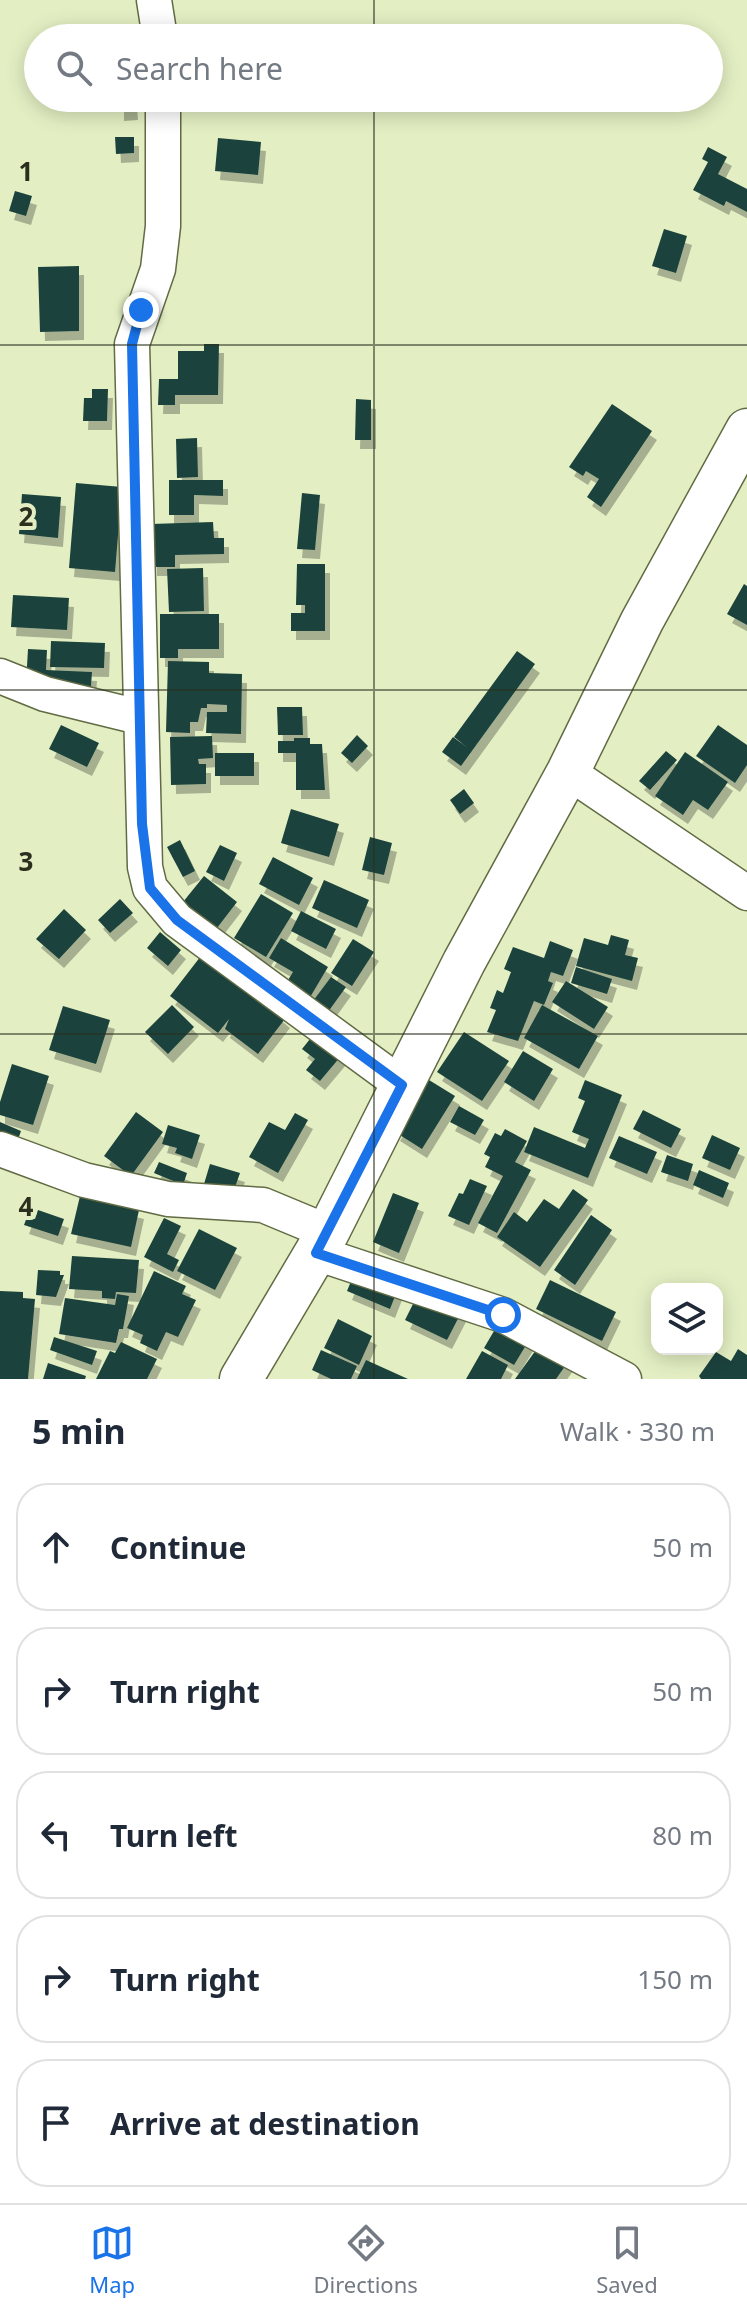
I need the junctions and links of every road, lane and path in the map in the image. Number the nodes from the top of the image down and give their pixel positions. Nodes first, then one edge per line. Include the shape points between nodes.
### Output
1 (154, 0) edge
2 (158, 24) edge
3 (163, 112) edge
4 (747, 430) edge
5 (0, 676) edge
6 (139, 717) junction
7 (568, 772) junction
8 (747, 893) edge
9 (402, 1085) junction
10 (0, 1149) edge
11 (322, 1242) junction
12 (241, 1379) edge
13 (624, 1379) edge

1 - 2 street
3 - 6 street via 162,241 132,344
4 - 7 main road via 642,621
5 - 6 street via 45,694
6 - 9 street via 145,867 160,903
7 - 8 street
7 - 9 main road
9 - 11 main road
10 - 11 street via 84,1180 168,1199 263,1205
11 - 12 main road
11 - 13 street via 503,1315

